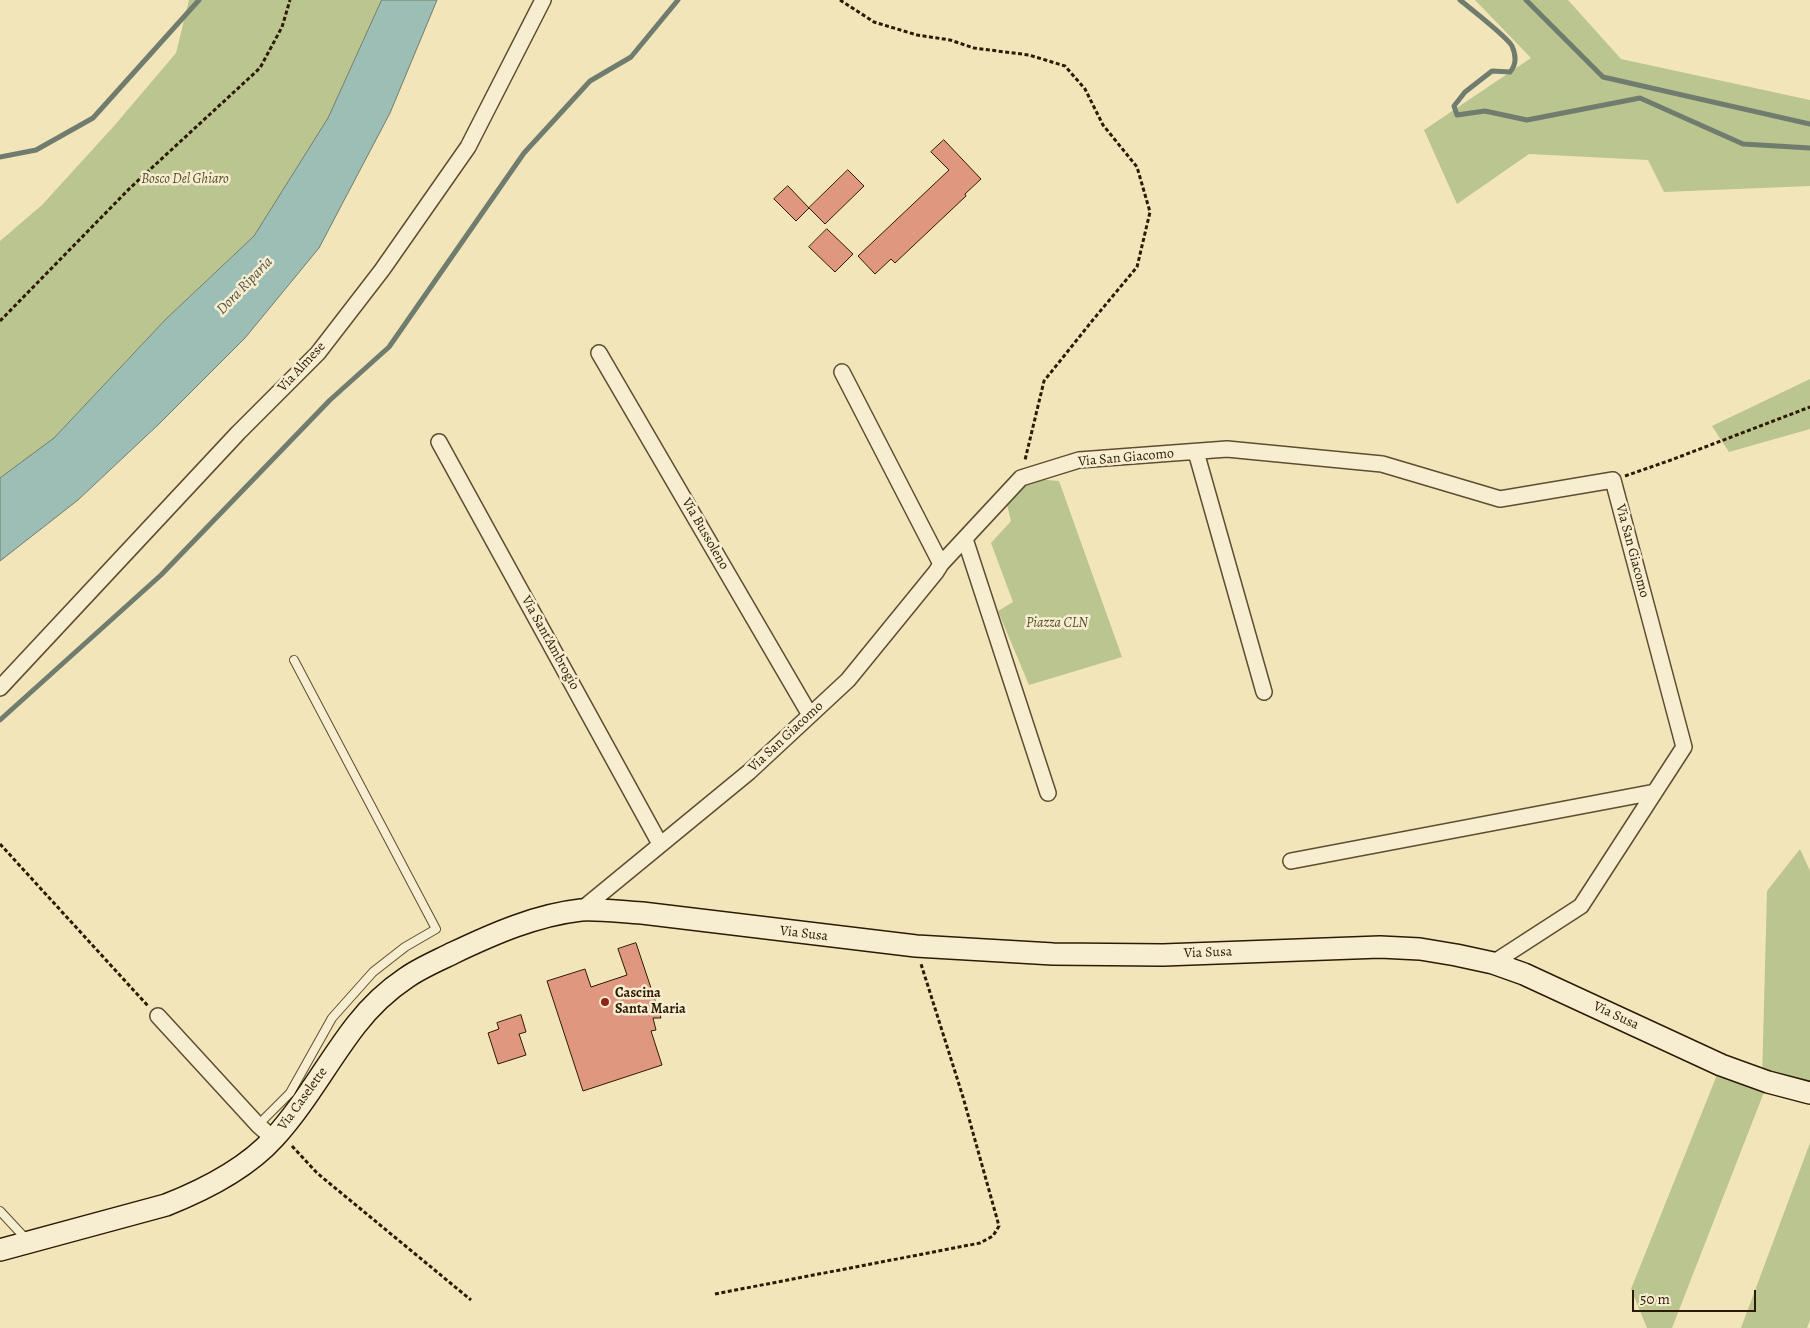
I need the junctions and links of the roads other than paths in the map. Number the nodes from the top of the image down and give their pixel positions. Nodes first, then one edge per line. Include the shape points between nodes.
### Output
1 (543, 0) edge
2 (599, 353) dead end
3 (842, 372) dead end
4 (439, 442) dead end
5 (1196, 452) junction
6 (965, 540) junction
7 (941, 564) junction
8 (294, 660) dead end
9 (0, 688) edge
10 (1264, 692) dead end
11 (810, 715) junction
12 (1655, 792) junction
13 (1048, 793) dead end
14 (660, 844) junction
15 (1291, 861) dead end
16 (581, 910) junction
17 (1493, 963) junction
18 (158, 1016) road end
19 (1810, 1093) edge
20 (266, 1132) junction
21 (0, 1211) edge
22 (29, 1242) junction
23 (0, 1250) edge

1 - 9 street, Via Almese via 468,147 382,270 318,353 238,433
2 - 11 street, Via Bussoleno
3 - 7 street
4 - 14 street, Via Sant'Ambrogio
5 - 6 street, Via San Giacomo via 1079,460 1021,478
5 - 10 street
5 - 12 street, Via San Giacomo via 1227,449 1382,464 1500,499 1613,480 1684,747
6 - 7 street, Via San Giacomo
6 - 13 street
7 - 11 street, Via San Giacomo via 848,680
8 - 20 lane via 436,929 372,972 332,1018
11 - 14 street, Via San Giacomo via 749,772
12 - 15 street
12 - 17 street, Via San Giacomo via 1581,906
14 - 16 street, Via San Giacomo
16 - 17 main road, Via Susa via 642,913 916,946 1044,954 1117,956 1380,947 1420,949
16 - 20 main road, Via Caselette via 502,931 406,978 356,1024 293,1116
17 - 19 main road, Via Susa via 1721,1064 1768,1082
18 - 20 street
20 - 22 main road, Via Caselette via 258,1154 186,1197
21 - 22 lane
22 - 23 main road, Via Caselette

